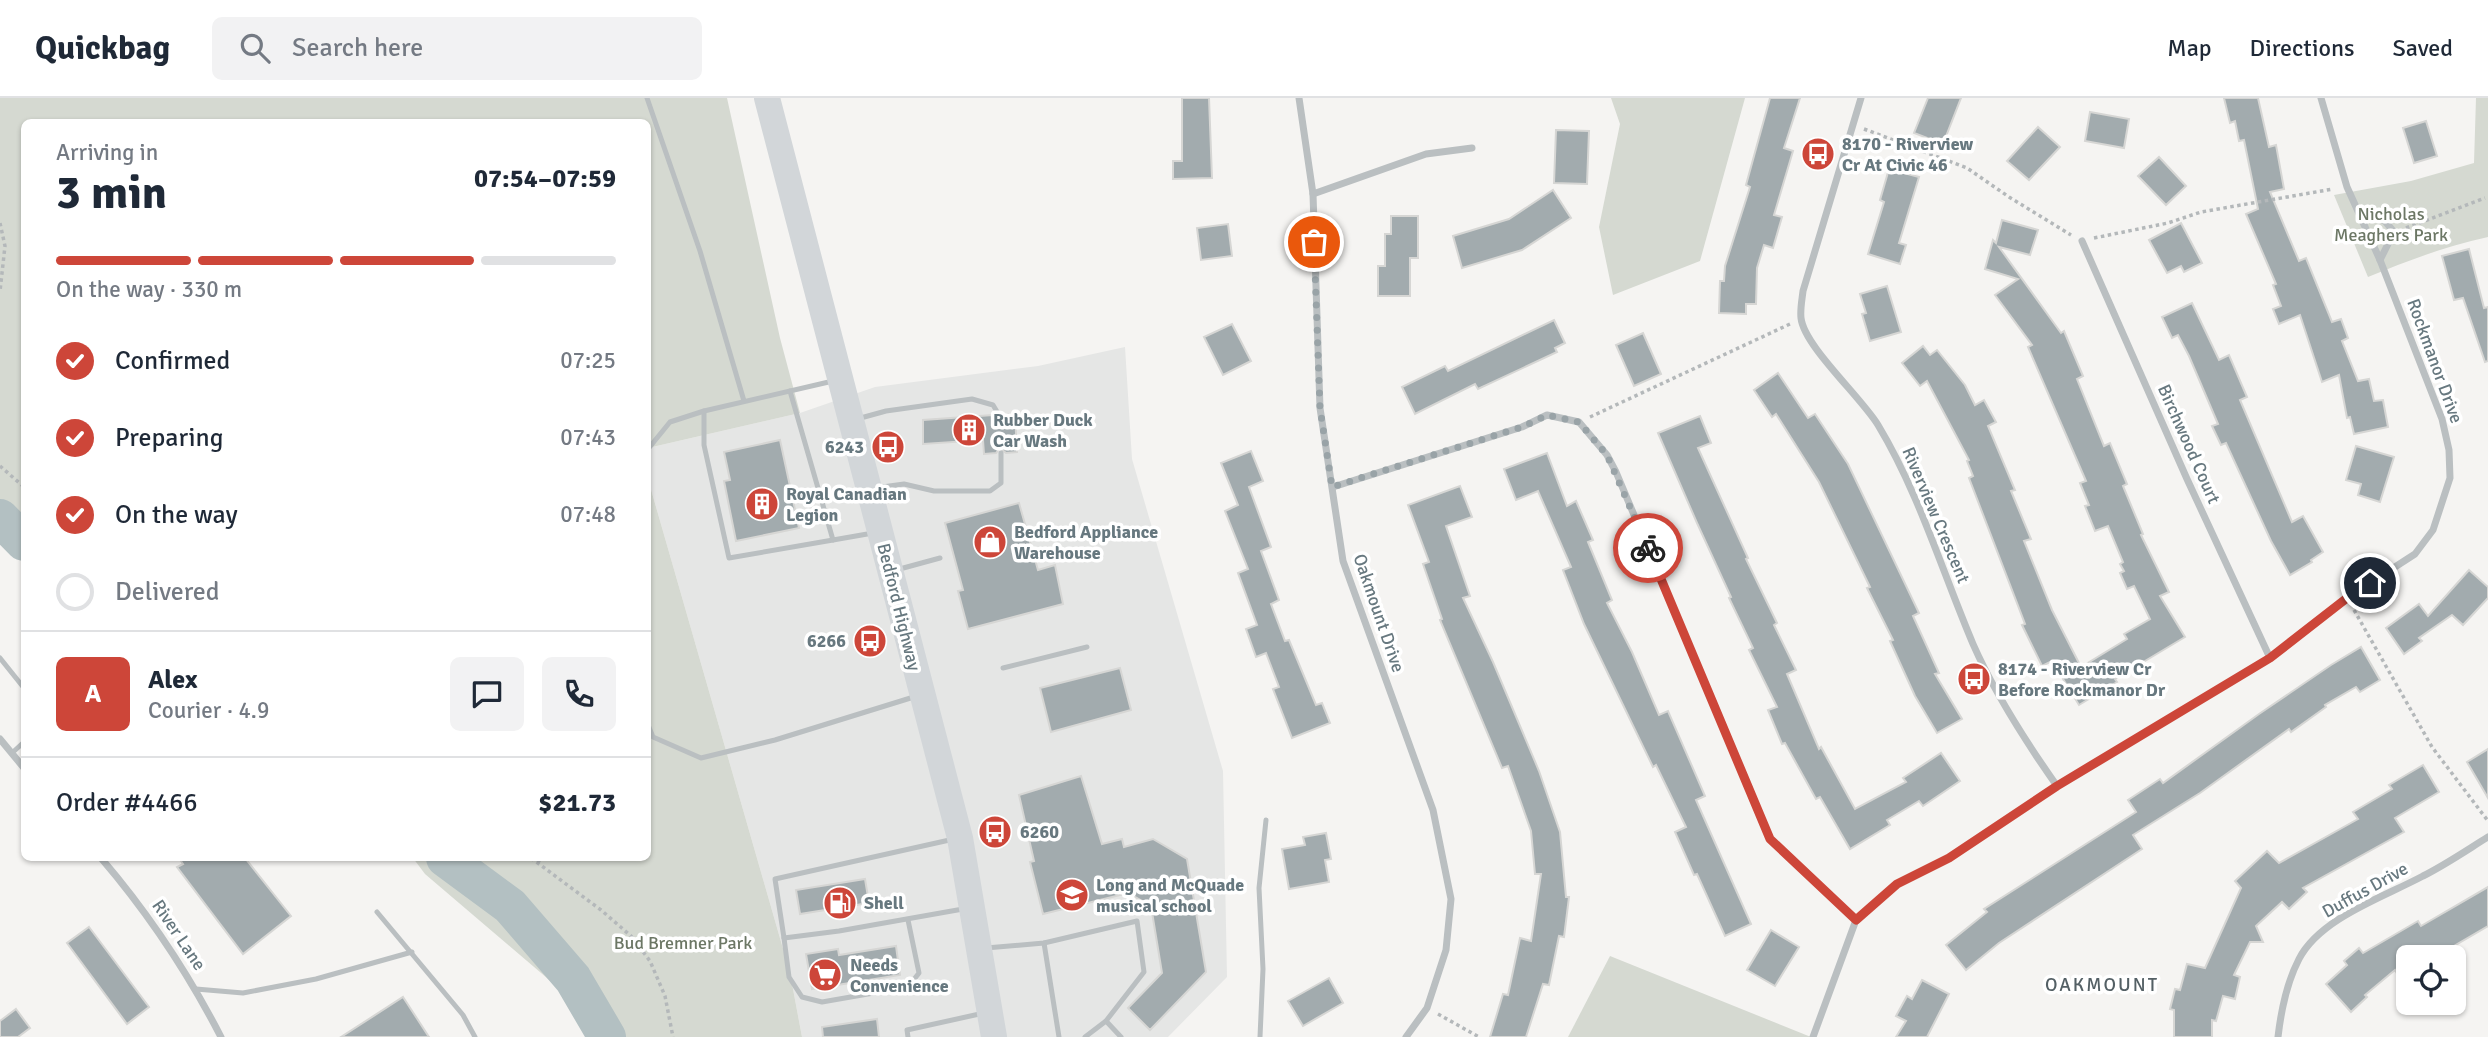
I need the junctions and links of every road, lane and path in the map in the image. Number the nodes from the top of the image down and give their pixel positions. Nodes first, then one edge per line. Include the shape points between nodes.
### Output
1 (647, 98) edge
2 (767, 98) edge
3 (1299, 98) edge
4 (1861, 98) edge
5 (2321, 98) edge
6 (1852, 125) junction
7 (1472, 148) dead end
8 (2347, 187) junction
9 (1313, 194) junction
10 (2485, 198) dead end
11 (2362, 218) junction
12 (0, 223) edge
13 (2394, 232) junction
14 (2082, 241) junction
15 (2380, 260) junction
16 (0, 290) edge
17 (1801, 319) junction
18 (840, 379) junction
19 (790, 391) junction
20 (744, 401) junction
21 (704, 411) junction
22 (999, 415) dead end
23 (852, 421) junction
24 (1579, 422) junction
25 (651, 445) edge
26 (1001, 453) dead end
27 (0, 466) edge
28 (21, 485) edge
29 (1332, 487) junction
30 (868, 489) junction
31 (880, 532) junction
32 (833, 540) junction
33 (940, 558) dead end
34 (890, 572) junction
35 (2347, 598) junction
36 (1087, 647) dead end
37 (0, 658) edge
38 (2270, 658) junction
39 (1003, 668) dead end
40 (21, 684) edge
41 (922, 694) junction
42 (651, 732) edge
43 (0, 739) edge
44 (21, 745) edge
45 (12, 753) junction
46 (21, 764) edge
47 (2057, 786) junction
48 (1266, 820) dead end
49 (2488, 821) edge
50 (2488, 837) edge
51 (960, 838) junction
52 (103, 861) edge
53 (537, 862) edge
54 (973, 907) junction
55 (377, 912) dead end
56 (908, 920) junction
57 (1856, 920) junction
58 (784, 938) junction
59 (1044, 943) junction
60 (980, 949) junction
61 (412, 952) junction
62 (197, 989) junction
63 (1427, 1008) junction
64 (1106, 1021) junction
65 (992, 1024) edge
66 (221, 1037) edge
67 (475, 1037) edge
68 (673, 1037) edge
69 (908, 1037) edge
70 (1059, 1037) edge
71 (1085, 1037) edge
72 (1121, 1037) edge
73 (1260, 1037) edge
74 (1406, 1037) edge
75 (1479, 1037) edge
76 (1813, 1037) edge
77 (2278, 1037) edge

1 - 20 lane via 700,251
2 - 18 main road, Bedford Highway
3 - 9 street, Oakmount Drive
4 - 6 street
5 - 8 street, Rockmanor Drive
6 - 14 path via 1968,168
6 - 17 street via 1803,291
7 - 9 street via 1426,154
8 - 11 street, Rockmanor Drive
8 - 14 path via 2200,212
9 - 29 street, Oakmount Drive via 1320,408
10 - 13 path
11 - 13 street via 2384,220
11 - 15 street, Rockmanor Drive
12 - 16 path via 5,246
13 - 15 street
14 - 38 street, Birchwood Court
15 - 35 street, Rockmanor Drive via 2442,419 2450,478 2433,530 2415,555
17 - 24 path
17 - 47 street, Riverview Crescent via 1809,341 1882,432 1912,491 1975,647 2025,740
18 - 19 lane
18 - 23 main road, Bedford Highway
19 - 20 lane
19 - 32 lane
20 - 21 lane
21 - 25 lane via 670,422
21 - 32 lane via 704,444 729,558
22 - 23 lane via 993,405 972,399 886,411
23 - 30 main road, Bedford Highway
24 - 29 street via 1547,415
24 - 57 street via 1616,472 1770,839
26 - 30 lane via 1001,483 990,491 934,491 904,484
27 - 28 path
29 - 63 street, Oakmount Drive via 1343,561 1433,810 1451,899 1446,950
30 - 31 main road, Bedford Highway
31 - 32 lane
31 - 34 main road, Bedford Highway
33 - 34 lane
34 - 41 main road, Bedford Highway
35 - 38 street, Rockmanor Drive
35 - 49 path via 2432,747
36 - 39 lane
37 - 40 lane
38 - 47 street, Rockmanor Drive
41 - 42 lane via 701,758 653,737
41 - 51 main road, Bedford Highway
43 - 45 street
44 - 45 lane
45 - 46 street
47 - 57 street, Rockmanor Drive via 1949,858 1897,884
48 - 73 lane via 1259,888
50 - 77 street, Duffus Drive via 2319,934 2300,957
51 - 54 main road, Bedford Highway
51 - 58 lane via 775,879
52 - 62 street, River Lane via 158,928
53 - 68 path via 631,936 650,961 665,996
54 - 56 lane
54 - 60 main road, Bedford Highway
55 - 61 lane
56 - 58 lane
56 - 58 lane via 919,973 908,987 822,1002 802,998 789,977
57 - 76 street, Rockmanor Drive
59 - 60 lane
59 - 64 lane via 1137,921 1144,972
59 - 70 lane
60 - 65 main road, Bedford Highway
61 - 62 lane via 316,979 256,990
61 - 67 lane
62 - 66 street, River Lane
63 - 74 street, Oakmount Drive
63 - 75 path
64 - 71 lane
64 - 72 lane
65 - 69 lane via 908,1030

